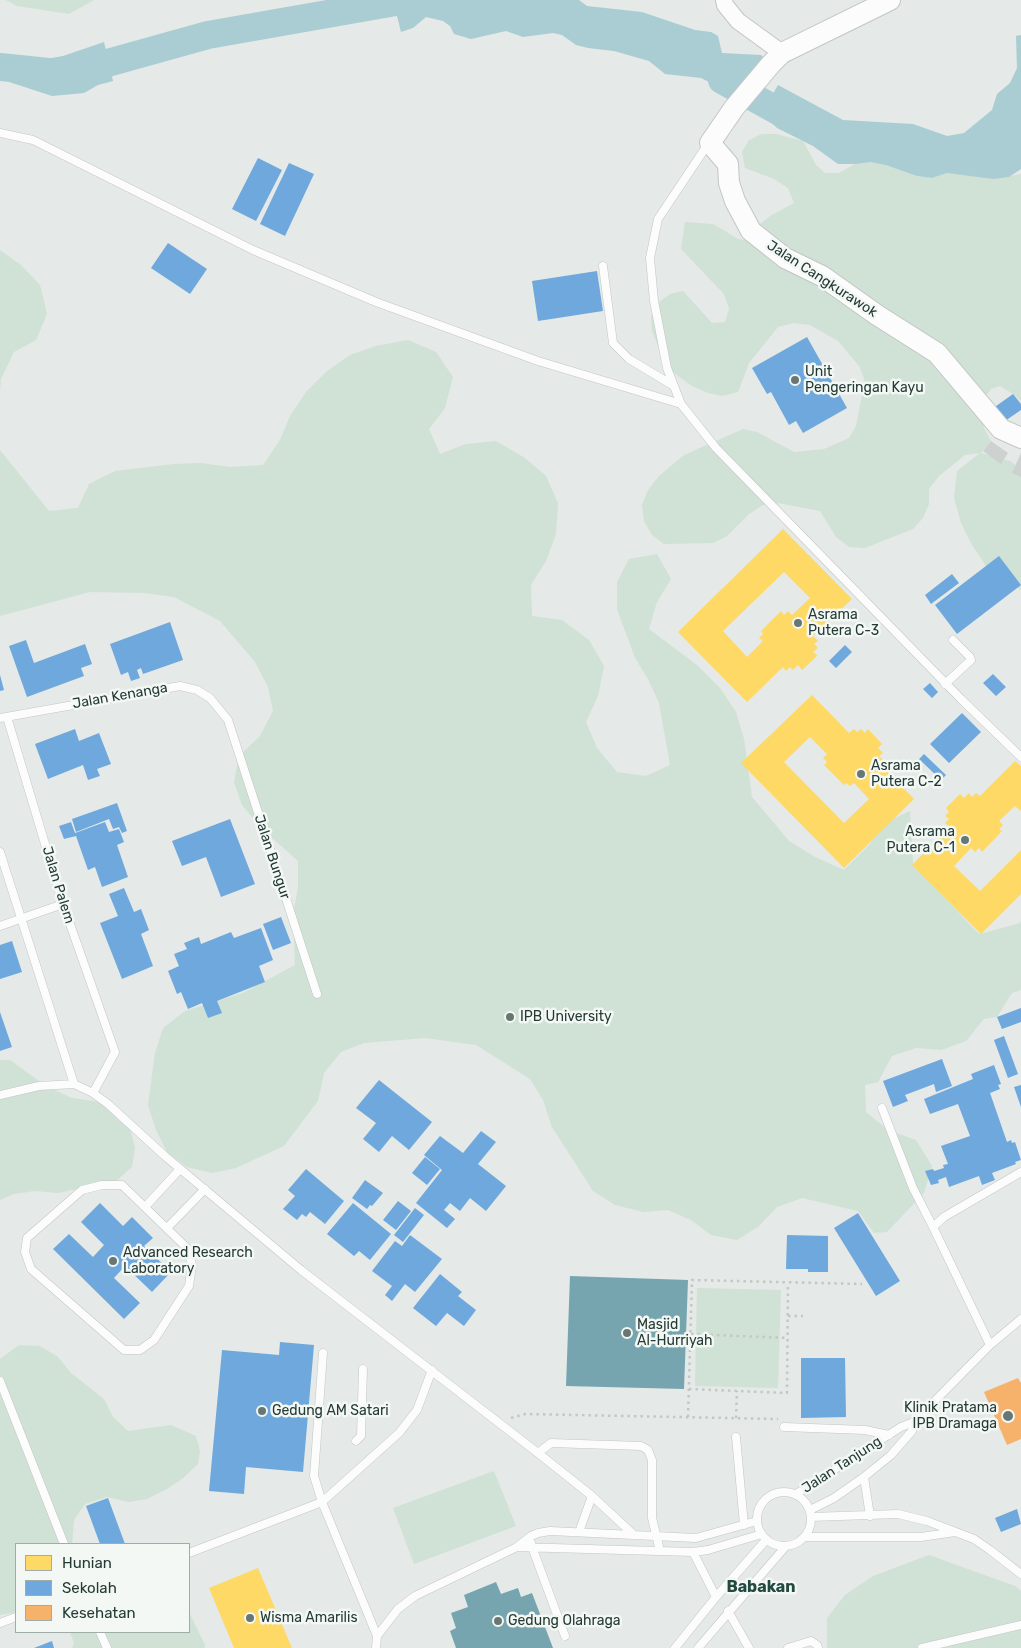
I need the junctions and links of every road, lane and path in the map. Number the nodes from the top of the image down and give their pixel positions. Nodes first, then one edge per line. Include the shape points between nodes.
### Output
1 (724, 0) edge
2 (890, 0) edge
3 (777, 58) junction
4 (0, 133) edge
5 (710, 143) junction
6 (603, 266) dead end
7 (674, 386) junction
8 (681, 404) junction
9 (1021, 438) edge
10 (953, 640) dead end
11 (945, 684) junction
12 (4, 718) edge
13 (228, 720) joint
14 (1021, 757) edge
15 (0, 852) edge
16 (63, 904) junction
17 (20, 920) junction
18 (0, 926) edge
19 (318, 994) dead end
20 (74, 1084) junction
21 (93, 1093) junction
22 (0, 1095) edge
23 (882, 1108) dead end
24 (180, 1168) junction
25 (1021, 1172) edge
26 (205, 1190) junction
27 (145, 1207) junction
28 (933, 1227) junction
29 (166, 1228) junction
30 (788, 1283) junction
31 (862, 1284) dead end
32 (788, 1316) junction
33 (803, 1316) dead end
34 (1021, 1319) edge
35 (691, 1334) junction
36 (788, 1338) junction
37 (990, 1345) junction
38 (323, 1353) dead end
39 (363, 1369) dead end
40 (432, 1370) junction
41 (0, 1381) edge
42 (689, 1389) junction
43 (737, 1391) junction
44 (688, 1417) junction
45 (736, 1418) junction
46 (498, 1422) junction
47 (914, 1422) junction
48 (784, 1423) joint
49 (889, 1435) junction
50 (736, 1437) dead end
51 (356, 1442) dead end
52 (538, 1453) junction
53 (864, 1477) junction
54 (796, 1494) junction
55 (592, 1496) junction
56 (322, 1502) junction
57 (811, 1514) junction
58 (870, 1516) junction
59 (757, 1521) junction
60 (744, 1525) junction
61 (579, 1532) junction
62 (957, 1532) junction
63 (634, 1535) junction
64 (531, 1536) junction
65 (656, 1536) junction
66 (764, 1537) junction
67 (805, 1537) junction
68 (64, 1543) edge
69 (786, 1546) junction
70 (532, 1547) junction
71 (517, 1548) junction
72 (660, 1551) junction
73 (693, 1552) junction
74 (190, 1553) edge
75 (1021, 1574) edge
76 (716, 1598) junction
77 (728, 1611) junction
78 (15, 1617) edge
79 (0, 1623) edge
80 (1021, 1625) edge
81 (100, 1633) edge
82 (377, 1636) junction
83 (565, 1636) dead end
84 (107, 1648) edge
85 (376, 1648) edge
86 (675, 1648) edge
87 (698, 1648) edge
88 (748, 1648) edge
89 (788, 1648) edge
90 (818, 1648) edge
91 (922, 1648) edge

1 - 3 street via 738,21
2 - 3 street
3 - 5 street via 734,108
4 - 8 lane via 33,140 253,250 376,302 538,361
5 - 7 lane via 658,219 650,258 656,311 667,368
5 - 9 street, Jalan Cangkurawok via 728,164 729,183 735,201 751,231 785,258 822,276 937,353 1002,429
6 - 7 lane via 613,343 629,359
7 - 8 lane
8 - 11 lane via 716,448
10 - 11 lane via 971,660
11 - 14 lane
12 - 13 lane, Jalan Kenanga via 180,686 197,690 210,698
12 - 16 lane, Jalan Palem
13 - 19 lane, Jalan Bungur
15 - 17 lane
16 - 17 lane
16 - 21 lane, Jalan Palem via 115,1052
17 - 18 lane
17 - 20 lane
20 - 21 lane
20 - 22 lane via 39,1086
21 - 24 lane
23 - 28 lane via 913,1188
24 - 26 lane
24 - 27 lane
25 - 28 lane via 944,1217
26 - 29 lane
26 - 40 lane via 301,1270
27 - 29 lane
27 - 29 lane via 122,1185 82,1190 27,1238 25,1252 31,1269 124,1350 140,1350 154,1340 189,1286 192,1265 187,1248
28 - 37 lane
30 - 31 path
30 - 32 path
30 - 35 path via 692,1280
32 - 33 path
32 - 36 path
34 - 37 lane, Jalan Tanjung
35 - 36 path
35 - 42 path
36 - 43 path via 787,1393
37 - 47 lane, Jalan Tanjung
38 - 56 lane via 313,1467
39 - 51 lane via 361,1436
40 - 46 lane
40 - 56 lane via 418,1410 399,1433
41 - 68 lane
42 - 43 path
42 - 44 path
43 - 45 path
44 - 45 path
44 - 46 path via 525,1414
45 - 48 path
46 - 52 lane
47 - 49 lane, Jalan Tanjung
47 - 53 lane, Jalan Tanjung via 912,1431 895,1451
48 - 49 lane
49 - 54 lane, Jalan Tanjung
50 - 60 lane
52 - 55 lane
52 - 65 lane via 551,1443 640,1446 648,1450 652,1460 652,1518
53 - 57 lane, Jalan Tanjung
53 - 58 lane
54 - 57 lane via 807,1504
54 - 59 lane via 782,1492 769,1497 760,1507
55 - 61 lane
55 - 63 lane
56 - 74 lane
56 - 82 lane
57 - 58 lane
57 - 67 lane
58 - 62 lane via 898,1514
59 - 60 lane
59 - 66 lane
60 - 65 lane via 696,1538
61 - 63 lane
61 - 64 lane via 550,1531
62 - 67 lane via 921,1537
62 - 75 lane via 974,1539
63 - 65 lane
64 - 70 lane
64 - 71 lane
65 - 72 lane
66 - 69 lane via 779,1546
66 - 73 lane
66 - 76 lane
67 - 69 lane
69 - 77 lane
70 - 71 lane
70 - 72 lane
70 - 83 lane
71 - 82 lane via 415,1596 398,1608
72 - 73 lane
73 - 76 lane
76 - 86 lane
77 - 87 lane
77 - 88 lane
78 - 79 lane
80 - 91 lane
81 - 84 lane
82 - 85 lane
89 - 90 lane via 811,1641

